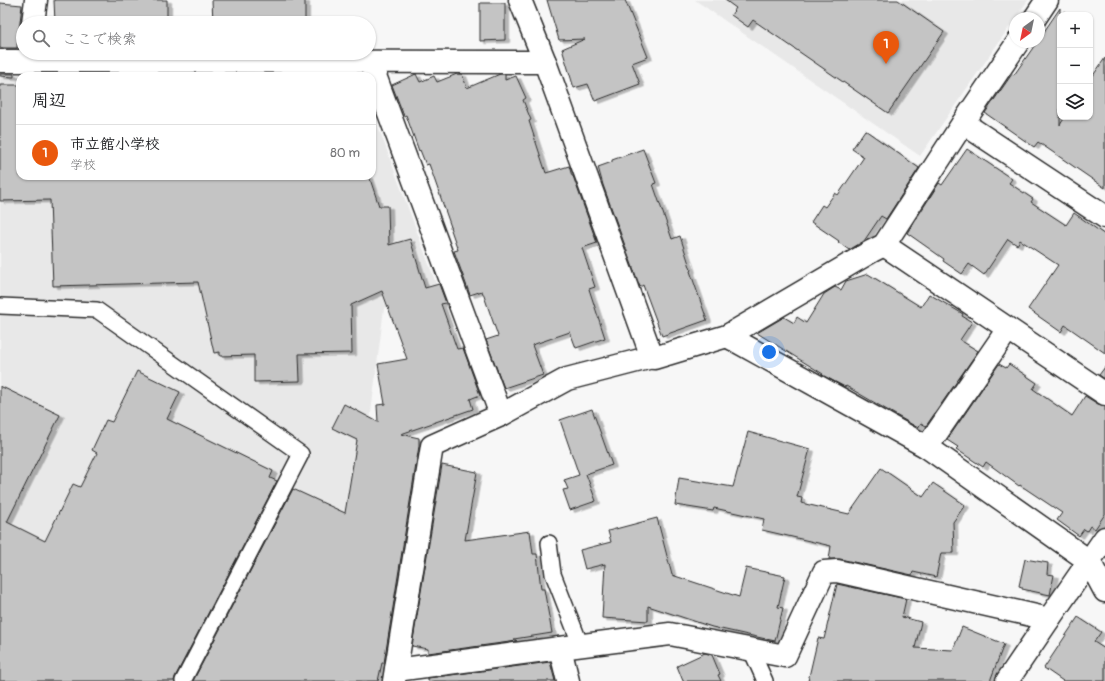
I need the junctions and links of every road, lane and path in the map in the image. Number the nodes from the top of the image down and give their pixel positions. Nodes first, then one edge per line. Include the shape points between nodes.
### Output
1 (36, 0) edge
2 (520, 0) edge
3 (1047, 0) edge
4 (1039, 12) edge
5 (34, 16) edge
6 (1014, 48) edge
7 (16, 59) edge
8 (234, 60) edge
9 (0, 61) edge
10 (370, 62) junction
11 (544, 62) junction
12 (374, 72) edge
13 (376, 78) edge
14 (963, 123) junction
15 (1105, 217) edge
16 (884, 245) junction
17 (0, 306) edge
18 (1008, 329) junction
19 (727, 336) junction
20 (652, 357) junction
21 (1105, 394) edge
22 (501, 415) junction
23 (927, 447) junction
24 (1105, 538) edge
25 (548, 543) dead end
26 (1090, 561) junction
27 (1105, 591) edge
28 (1049, 619) junction
29 (571, 647) junction
30 (751, 650) junction
31 (395, 676) edge
32 (183, 681) edge
33 (568, 681) edge
34 (765, 681) edge
35 (1007, 681) edge

1 - 5 street
2 - 11 street
3 - 4 street
6 - 14 street
7 - 9 street
8 - 10 street
10 - 11 street
10 - 12 street
11 - 20 street
13 - 22 street
14 - 15 street
14 - 16 street
16 - 18 street
16 - 19 street
17 - 32 lane via 97,310 301,454
18 - 21 street
18 - 23 street
19 - 20 street
19 - 23 street
20 - 22 street via 567,380
22 - 31 street via 432,446
23 - 26 street
24 - 26 street
25 - 29 lane
26 - 27 street
26 - 28 street
28 - 30 street via 837,571 824,572 785,656
28 - 35 street
29 - 30 street via 670,634
29 - 31 street
29 - 33 street
30 - 34 lane

